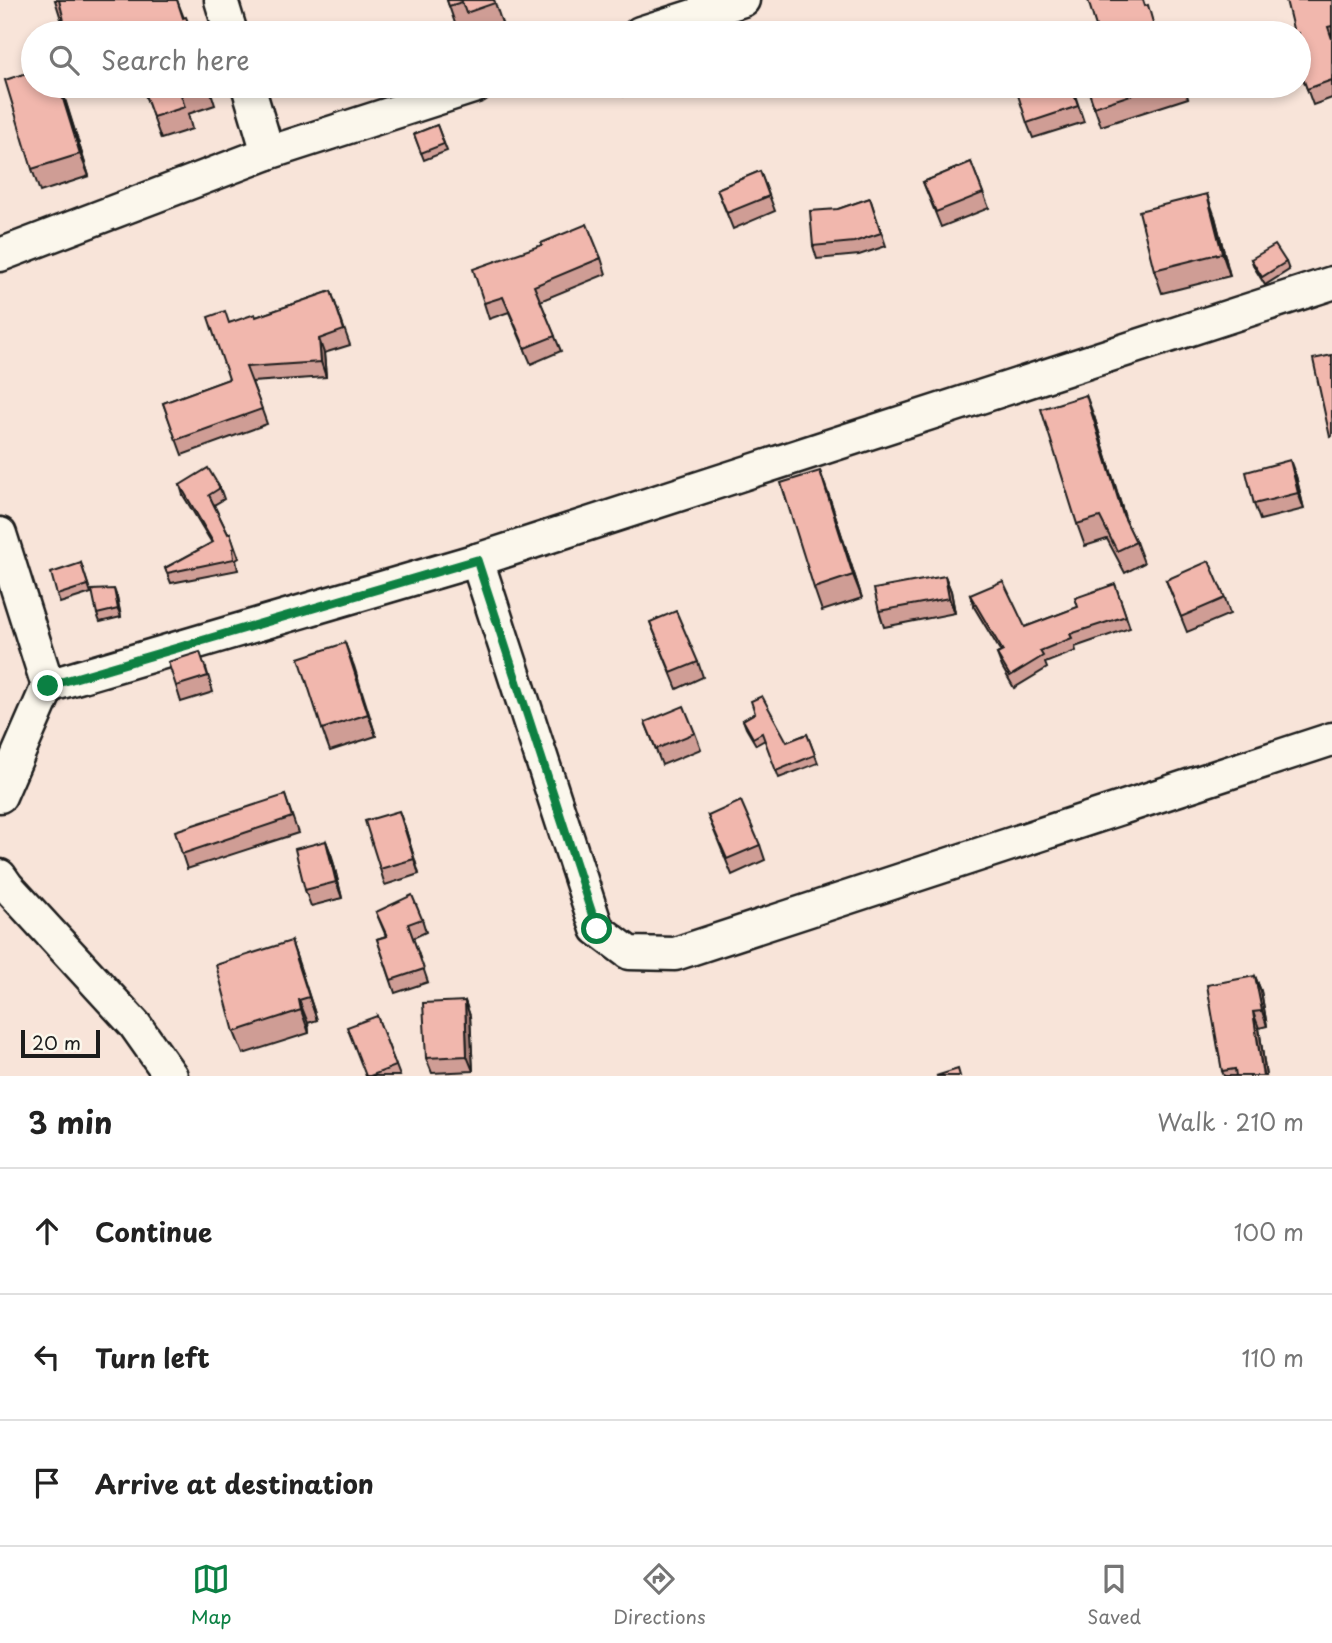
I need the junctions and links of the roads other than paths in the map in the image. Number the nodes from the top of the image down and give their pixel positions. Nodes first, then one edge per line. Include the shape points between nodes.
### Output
1 (221, 0) edge
2 (743, 0) edge
3 (227, 21) edge
4 (677, 21) edge
5 (252, 98) edge
6 (439, 98) edge
7 (268, 153) junction
8 (0, 255) edge
9 (1332, 283) edge
10 (0, 534) edge
11 (477, 560) junction
12 (48, 686) junction
13 (1332, 739) edge
14 (0, 796) edge
15 (0, 876) edge
16 (172, 1076) edge

1 - 3 street
2 - 4 street
5 - 7 street
6 - 7 street
7 - 8 street
9 - 11 street
10 - 12 street
11 - 12 street
11 - 13 street via 597,929 629,953 675,954
12 - 14 street
15 - 16 street via 135,1025

